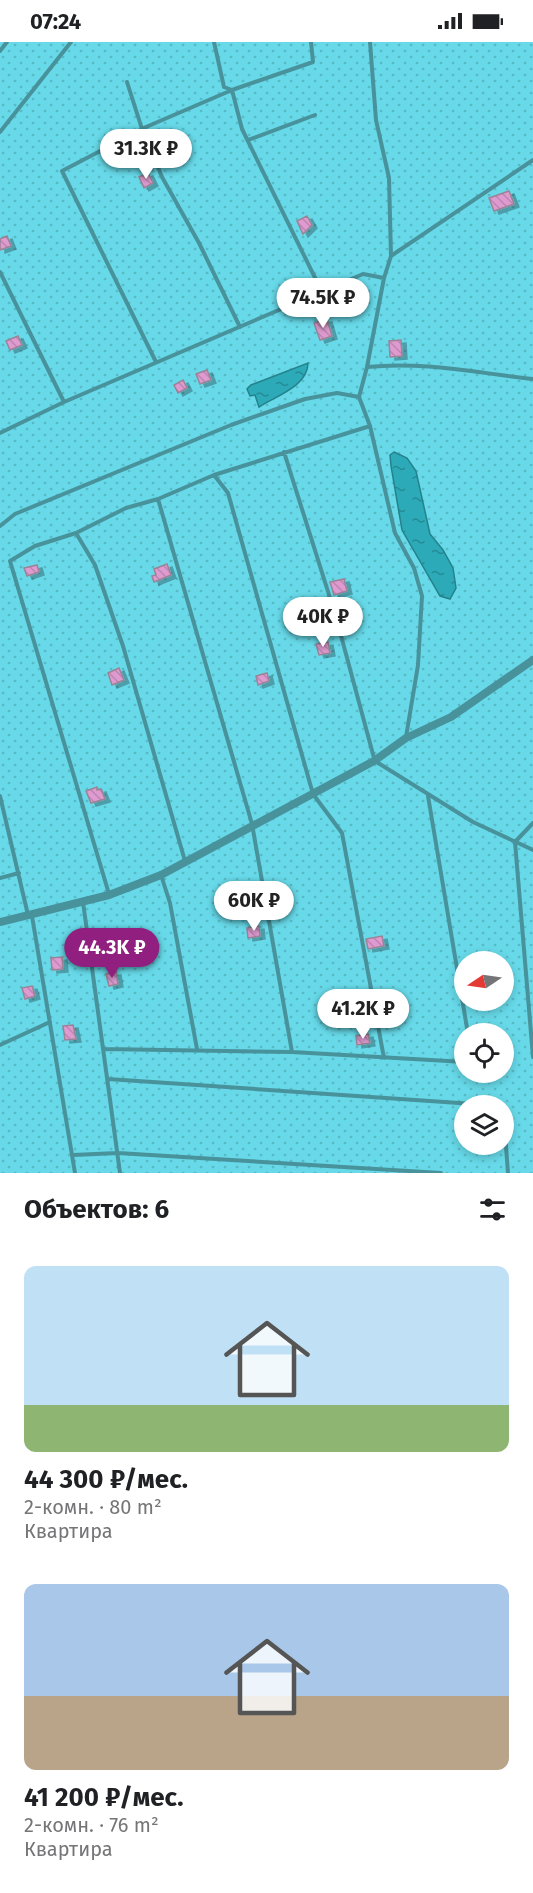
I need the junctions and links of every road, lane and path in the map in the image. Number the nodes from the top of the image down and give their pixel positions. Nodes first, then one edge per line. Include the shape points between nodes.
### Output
1 (7, 42) edge
2 (71, 42) edge
3 (214, 42) edge
4 (311, 42) edge
5 (370, 42) edge
6 (0, 51) edge
7 (127, 82) dead end
8 (232, 90) junction
9 (315, 115) dead end
10 (142, 129) junction
11 (0, 132) edge
12 (248, 140) junction
13 (533, 160) edge
14 (391, 256) junction
15 (0, 272) edge
16 (384, 278) junction
17 (322, 292) junction
18 (240, 327) junction
19 (156, 362) junction
20 (367, 367) junction
21 (533, 379) edge
22 (359, 397) junction
23 (64, 402) junction
24 (370, 426) junction
25 (0, 433) edge
26 (284, 452) junction
27 (214, 475) junction
28 (159, 499) junction
29 (0, 526) edge
30 (76, 533) junction
31 (533, 660) edge
32 (406, 738) junction
33 (374, 759) junction
34 (313, 794) junction
35 (0, 795) edge
36 (428, 796) junction
37 (533, 823) edge
38 (252, 824) junction
39 (515, 843) junction
40 (533, 850) edge
41 (185, 861) junction
42 (20, 873) junction
43 (161, 875) junction
44 (0, 878) edge
45 (109, 895) junction
46 (83, 902) junction
47 (30, 915) junction
48 (0, 922) edge
49 (50, 1022) junction
50 (466, 1023) edge
51 (0, 1045) edge
52 (104, 1049) junction
53 (196, 1049) junction
54 (292, 1052) junction
55 (533, 1057) edge
56 (384, 1058) junction
57 (454, 1061) edge
58 (108, 1079) junction
59 (454, 1103) edge
60 (118, 1153) junction
61 (73, 1155) junction
62 (507, 1155) edge
63 (75, 1173) edge
64 (120, 1173) edge
65 (441, 1173) edge
66 (508, 1173) edge

1 - 6 lane
2 - 11 lane
3 - 8 lane via 224,87
4 - 8 lane via 313,62
5 - 14 lane via 376,120 389,178
7 - 10 lane
8 - 10 lane
8 - 12 lane
9 - 12 lane
10 - 18 lane via 162,177
10 - 19 lane via 62,171
12 - 17 lane
13 - 14 lane
14 - 16 lane
15 - 23 lane
16 - 17 lane via 363,274
16 - 20 lane
17 - 18 lane
18 - 19 lane
19 - 23 lane
20 - 21 lane via 398,364
20 - 22 lane
22 - 24 lane
22 - 29 lane via 337,393 304,399 231,425 15,514
23 - 25 lane
24 - 26 lane
24 - 32 lane via 395,532 414,568 422,596 418,665
26 - 27 lane
26 - 33 lane via 336,617
27 - 28 lane
27 - 34 lane via 228,493
28 - 30 lane via 126,508
28 - 38 lane
30 - 41 lane via 95,565 123,646
30 - 45 lane via 35,546 10,561
31 - 32 street via 451,717
32 - 33 street
33 - 34 street
33 - 36 lane
34 - 38 street
34 - 56 lane via 342,833
35 - 42 lane
36 - 39 lane
36 - 50 lane
37 - 39 lane
38 - 41 street
38 - 54 lane
39 - 40 lane
39 - 55 lane
41 - 43 street
42 - 44 lane
42 - 47 lane
43 - 45 street
43 - 53 lane via 170,903
45 - 46 street
46 - 47 street
46 - 52 lane
47 - 48 street
47 - 49 lane
49 - 51 lane
49 - 61 lane
52 - 53 lane
52 - 58 lane
53 - 54 lane
54 - 56 lane
56 - 57 lane
58 - 59 lane
58 - 60 lane
60 - 61 lane
60 - 64 lane
60 - 65 lane
61 - 63 lane
62 - 66 lane

